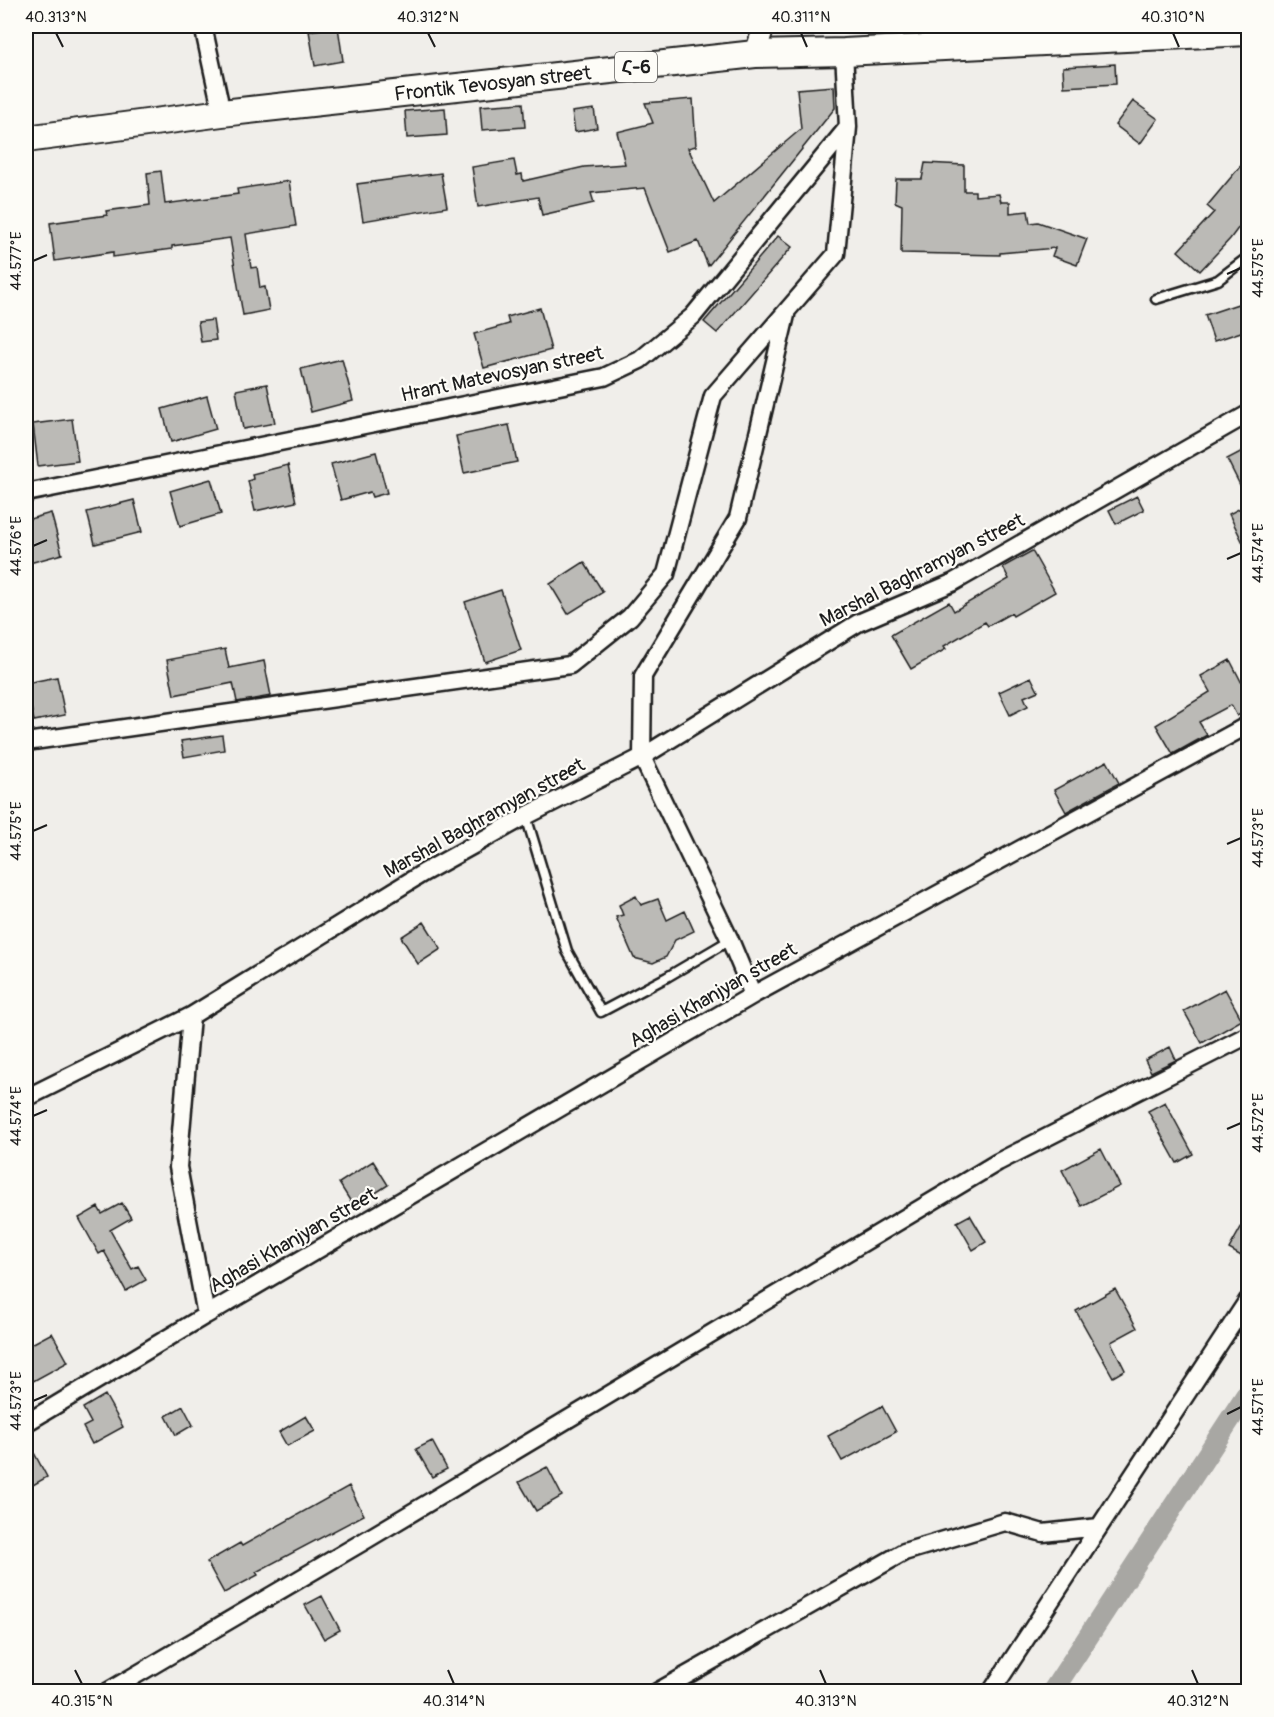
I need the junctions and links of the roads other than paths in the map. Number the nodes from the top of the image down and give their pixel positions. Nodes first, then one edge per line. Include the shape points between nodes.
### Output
1 (203, 26) edge
2 (764, 26) edge
3 (1248, 32) edge
4 (844, 52) junction
5 (755, 54) junction
6 (222, 113) junction
7 (848, 127) junction
8 (26, 139) edge
9 (1248, 257) edge
10 (1156, 299) dead end
11 (786, 311) junction
12 (1248, 414) edge
13 (26, 493) edge
14 (1248, 725) edge
15 (26, 742) edge
16 (642, 757) junction
17 (526, 816) junction
18 (730, 940) junction
19 (753, 995) junction
20 (190, 1016) junction
21 (1248, 1035) edge
22 (26, 1098) edge
23 (1248, 1300) edge
24 (206, 1315) junction
25 (26, 1423) edge
26 (1099, 1527) junction
27 (107, 1692) edge
28 (657, 1692) edge
29 (991, 1692) edge

1 - 6 street
2 - 5 street
3 - 4 main road, Frontik Tevosyan street / Հ-6
4 - 5 main road, Frontik Tevosyan street / Հ-6
4 - 7 street
5 - 6 main road, Frontik Tevosyan street / Հ-6
6 - 8 main road, Frontik Tevosyan street / Հ-6
7 - 11 street via 836,254
7 - 13 street, Hrant Matevosyan street via 693,316 640,360 604,377
9 - 10 lane via 1218,280
11 - 15 street via 713,396 666,574 630,617 570,665
11 - 16 street via 738,518 643,676
12 - 16 street, Marshal Baghramyan street via 952,583 858,623
14 - 19 street, Aghasi Khanjyan street
16 - 17 street, Marshal Baghramyan street
16 - 18 street
17 - 18 lane via 567,951 601,1012
17 - 20 street, Marshal Baghramyan street via 423,873
18 - 19 street
19 - 24 street, Aghasi Khanjyan street
20 - 22 street, Marshal Baghramyan street
20 - 24 street via 178,1167
21 - 27 street via 998,1162
23 - 26 street
24 - 25 street
26 - 28 street via 1043,1533 1005,1522 904,1552
26 - 29 street

